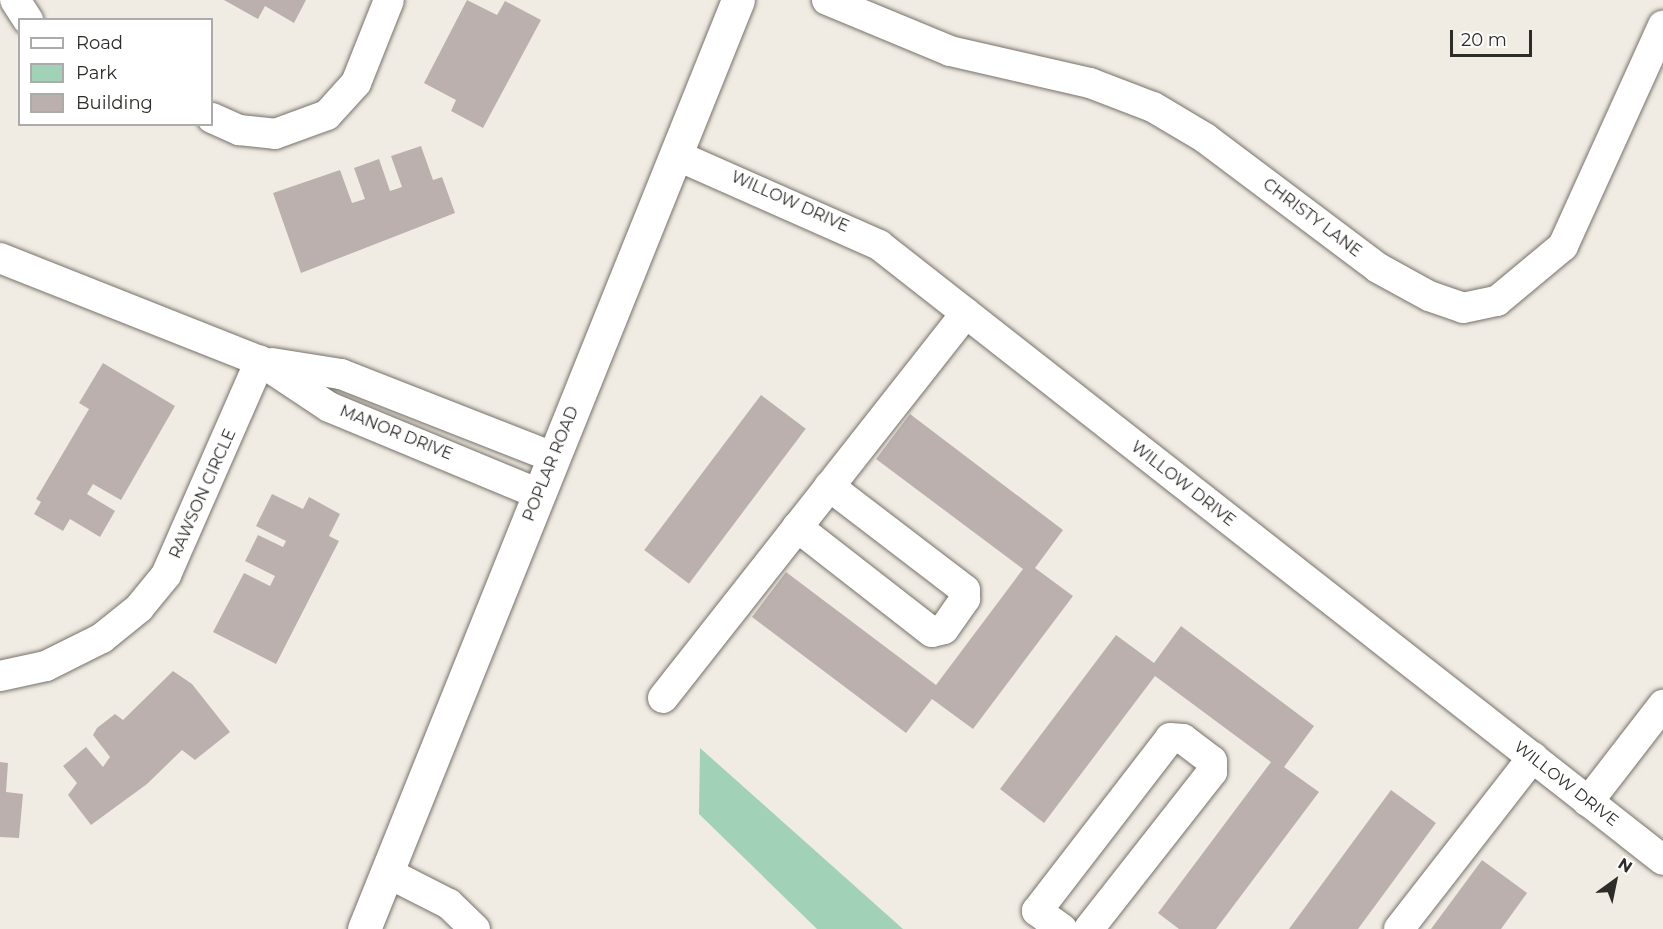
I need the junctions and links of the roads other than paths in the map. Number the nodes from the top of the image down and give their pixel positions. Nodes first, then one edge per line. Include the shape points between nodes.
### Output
1 (15, 0) edge
2 (389, 0) edge
3 (738, 0) edge
4 (827, 0) edge
5 (27, 18) edge
6 (1663, 26) edge
7 (213, 118) edge
8 (676, 155) junction
9 (0, 258) edge
10 (966, 313) junction
11 (260, 361) junction
12 (553, 457) junction
13 (829, 486) junction
14 (539, 494) junction
15 (797, 526) junction
16 (0, 676) edge
17 (663, 698) dead end
18 (1663, 705) edge
19 (1533, 757) junction
20 (1588, 802) junction
21 (1663, 860) edge
22 (388, 873) junction
23 (364, 929) edge
24 (475, 929) edge
25 (1062, 929) edge
26 (1089, 929) edge
27 (1399, 929) edge

1 - 5 street
2 - 7 street via 356,82 327,115 275,134 240,130
3 - 8 street, POPLAR ROAD
4 - 6 street, CHRISTY LANE via 951,51 1090,83 1153,107 1205,138 1378,268 1429,296 1463,308 1497,301 1563,246
8 - 10 street, WILLOW DRIVE via 859,232
8 - 12 street, POPLAR ROAD
9 - 11 street, MANOR DRIVE
10 - 13 street
10 - 19 street, WILLOW DRIVE
11 - 12 street, MANOR DRIVE via 341,374
11 - 14 street, MANOR DRIVE via 329,406
11 - 16 street, RAWSON CIRCLE via 185,541 139,608 69,657
12 - 14 street, POPLAR ROAD
13 - 15 street
13 - 15 street via 965,590 964,600 944,629 932,633
14 - 22 street, POPLAR ROAD
15 - 17 street
18 - 20 street
19 - 20 street, WILLOW DRIVE
19 - 27 street
20 - 21 street, WILLOW DRIVE
22 - 23 street, POPLAR ROAD
22 - 24 street via 449,904
25 - 26 street via 1037,911 1170,738 1183,739 1212,761 1212,772

